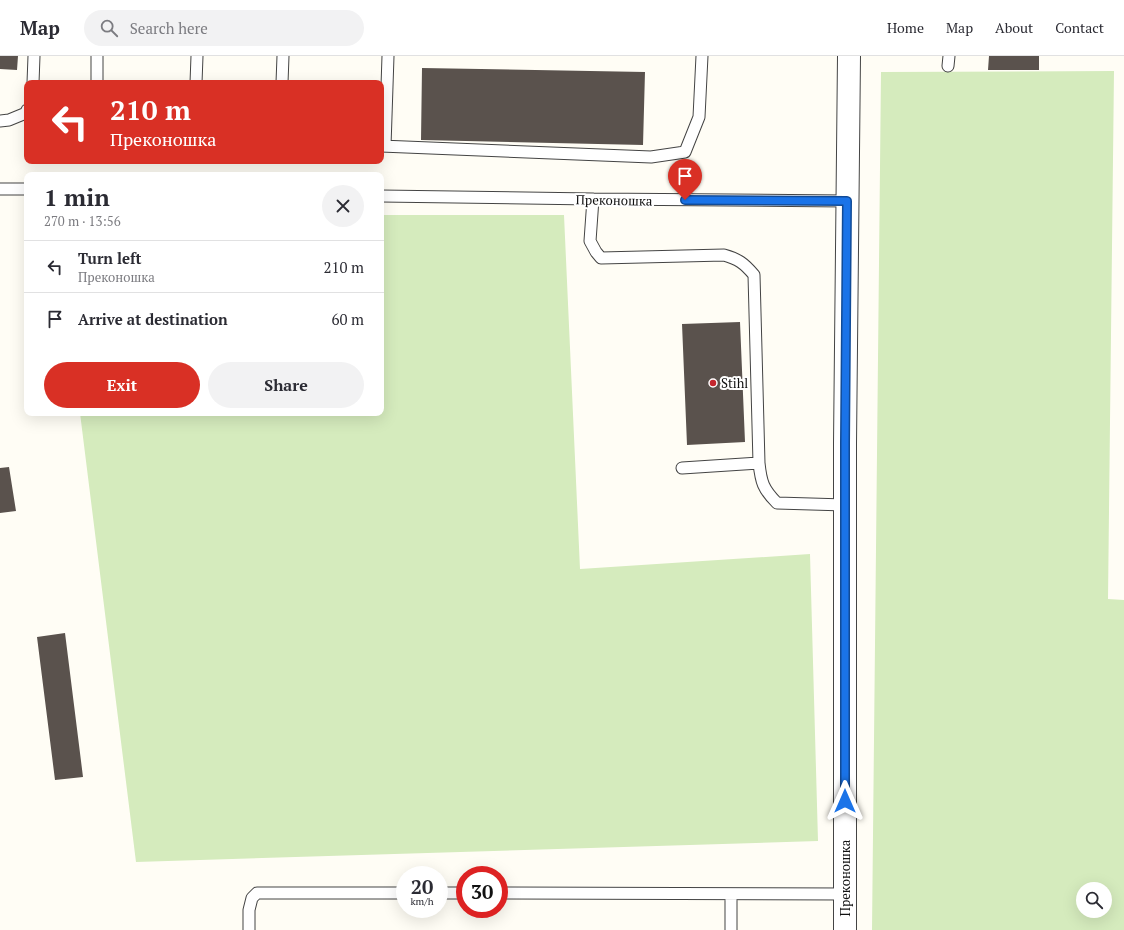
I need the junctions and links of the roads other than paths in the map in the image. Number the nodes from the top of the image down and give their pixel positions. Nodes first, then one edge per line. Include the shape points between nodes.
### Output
1 (34, 56) edge
2 (97, 56) edge
3 (197, 56) edge
4 (283, 56) edge
5 (388, 56) edge
6 (702, 56) edge
7 (850, 56) edge
8 (33, 80) edge
9 (97, 80) edge
10 (196, 80) edge
11 (282, 80) edge
12 (24, 114) edge
13 (0, 121) edge
14 (384, 128) edge
15 (384, 146) edge
16 (0, 189) edge
17 (24, 189) edge
18 (384, 196) edge
19 (593, 200) junction
20 (847, 201) junction
21 (758, 464) junction
22 (682, 468) dead end
23 (845, 505) junction
24 (396, 893) edge
25 (508, 893) edge
26 (731, 894) junction
27 (845, 894) junction
28 (249, 930) edge
29 (731, 930) edge
30 (845, 930) edge

1 - 8 lane
2 - 9 lane
3 - 10 lane
4 - 11 lane
5 - 14 lane
6 - 15 lane via 699,117 685,152 651,158
7 - 20 street, Преконошка
12 - 13 lane
16 - 17 lane
18 - 19 lane, Преконошка
19 - 20 lane, Преконошка
19 - 21 lane via 590,241 602,258 724,255 735,258 747,266 754,275
20 - 23 street, Преконошка
21 - 22 lane
21 - 23 lane via 761,480 768,494 777,503
23 - 27 street, Преконошка
24 - 28 lane via 257,893 252,898 249,910
25 - 26 lane
26 - 27 lane
26 - 29 lane
27 - 30 street, Преконошка

